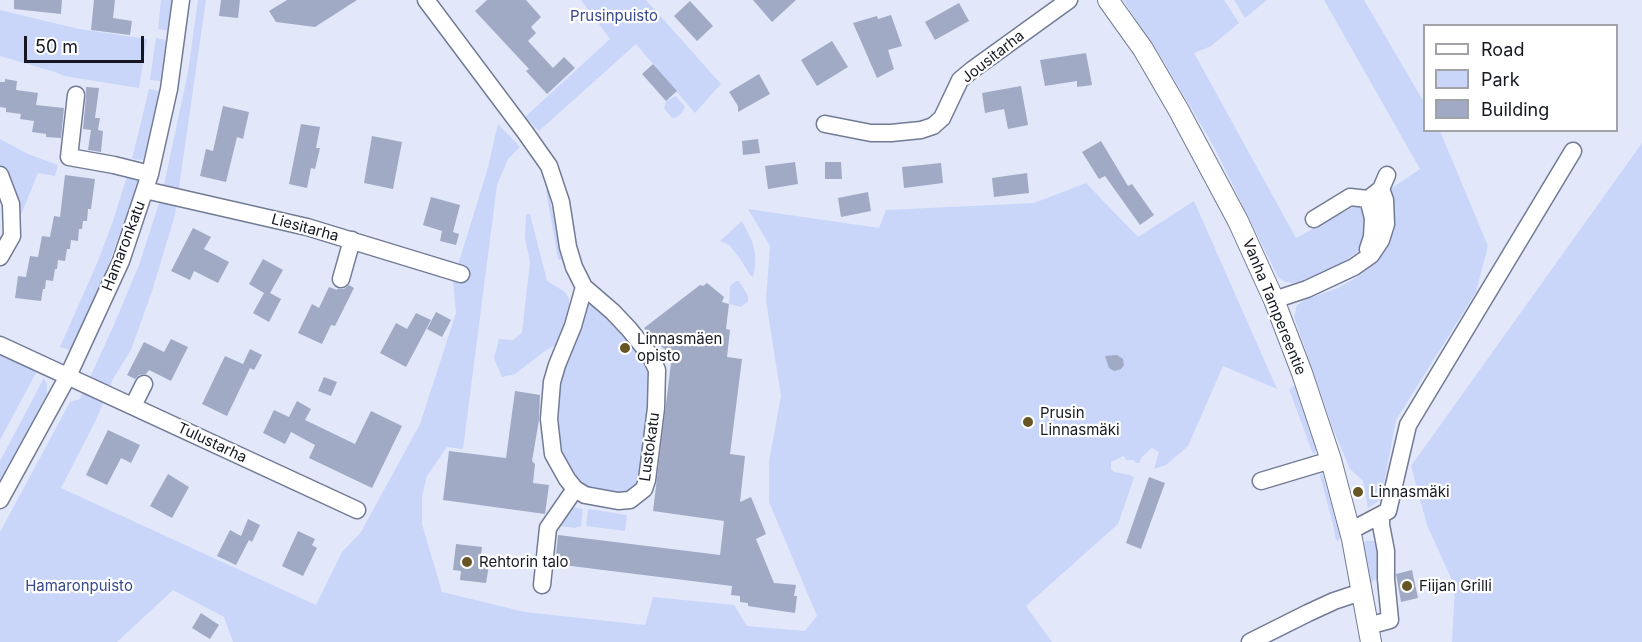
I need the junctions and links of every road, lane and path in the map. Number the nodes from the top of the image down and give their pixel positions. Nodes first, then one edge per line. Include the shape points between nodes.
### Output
1 (182, 0) edge
2 (426, 0) edge
3 (1069, 0) edge
4 (1108, 0) edge
5 (76, 95) dead end
6 (825, 124) dead end
7 (1573, 151) dead end
8 (0, 175) edge
9 (148, 182) junction
10 (1314, 219) dead end
11 (352, 240) junction
12 (0, 256) edge
13 (452, 267) dead end
14 (341, 279) dead end
15 (584, 287) junction
16 (1274, 300) junction
17 (0, 345) edge
18 (68, 376) junction
19 (144, 384) dead end
20 (133, 406) junction
21 (1331, 460) junction
22 (1261, 482) dead end
23 (575, 489) junction
24 (0, 500) edge
25 (357, 510) dead end
26 (1381, 516) junction
27 (1350, 531) junction
28 (542, 585) dead end
29 (1361, 592) junction
30 (1369, 634) edge
31 (1250, 642) edge

1 - 9 street, Hamaronkatu via 169,88
2 - 15 street, Lustokatu via 549,166 561,202 568,247
3 - 6 street, Jousitarha via 960,80 942,118 933,126 871,133
4 - 16 main road, Vanha Tampereentie via 1178,109 1238,221
5 - 9 street, Liesitarha via 69,157 114,165
7 - 26 street via 1408,425 1388,511
8 - 12 street via 11,204 12,236
9 - 11 street, Liesitarha
9 - 18 street, Hamaronkatu via 120,261
10 - 16 street via 1350,197 1378,188 1385,200 1386,224 1371,255 1307,289
11 - 13 street, Liesitarha
11 - 14 street
15 - 23 street via 552,382 549,419 554,454
15 - 23 street, Lustokatu via 650,355 657,370 658,387 644,489 630,500 618,501 585,495
16 - 21 main road, Vanha Tampereentie
17 - 18 street, Tulustarha
18 - 20 street, Tulustarha
18 - 24 street, Hamaronkatu
19 - 20 street
20 - 25 street, Tulustarha
21 - 22 street
21 - 27 main road, Vanha Tampereentie
23 - 28 street via 548,528
26 - 27 street
26 - 30 street via 1390,620
27 - 29 main road, Vanha Tampereentie
29 - 30 main road, Vanha Tampereentie
29 - 31 street

